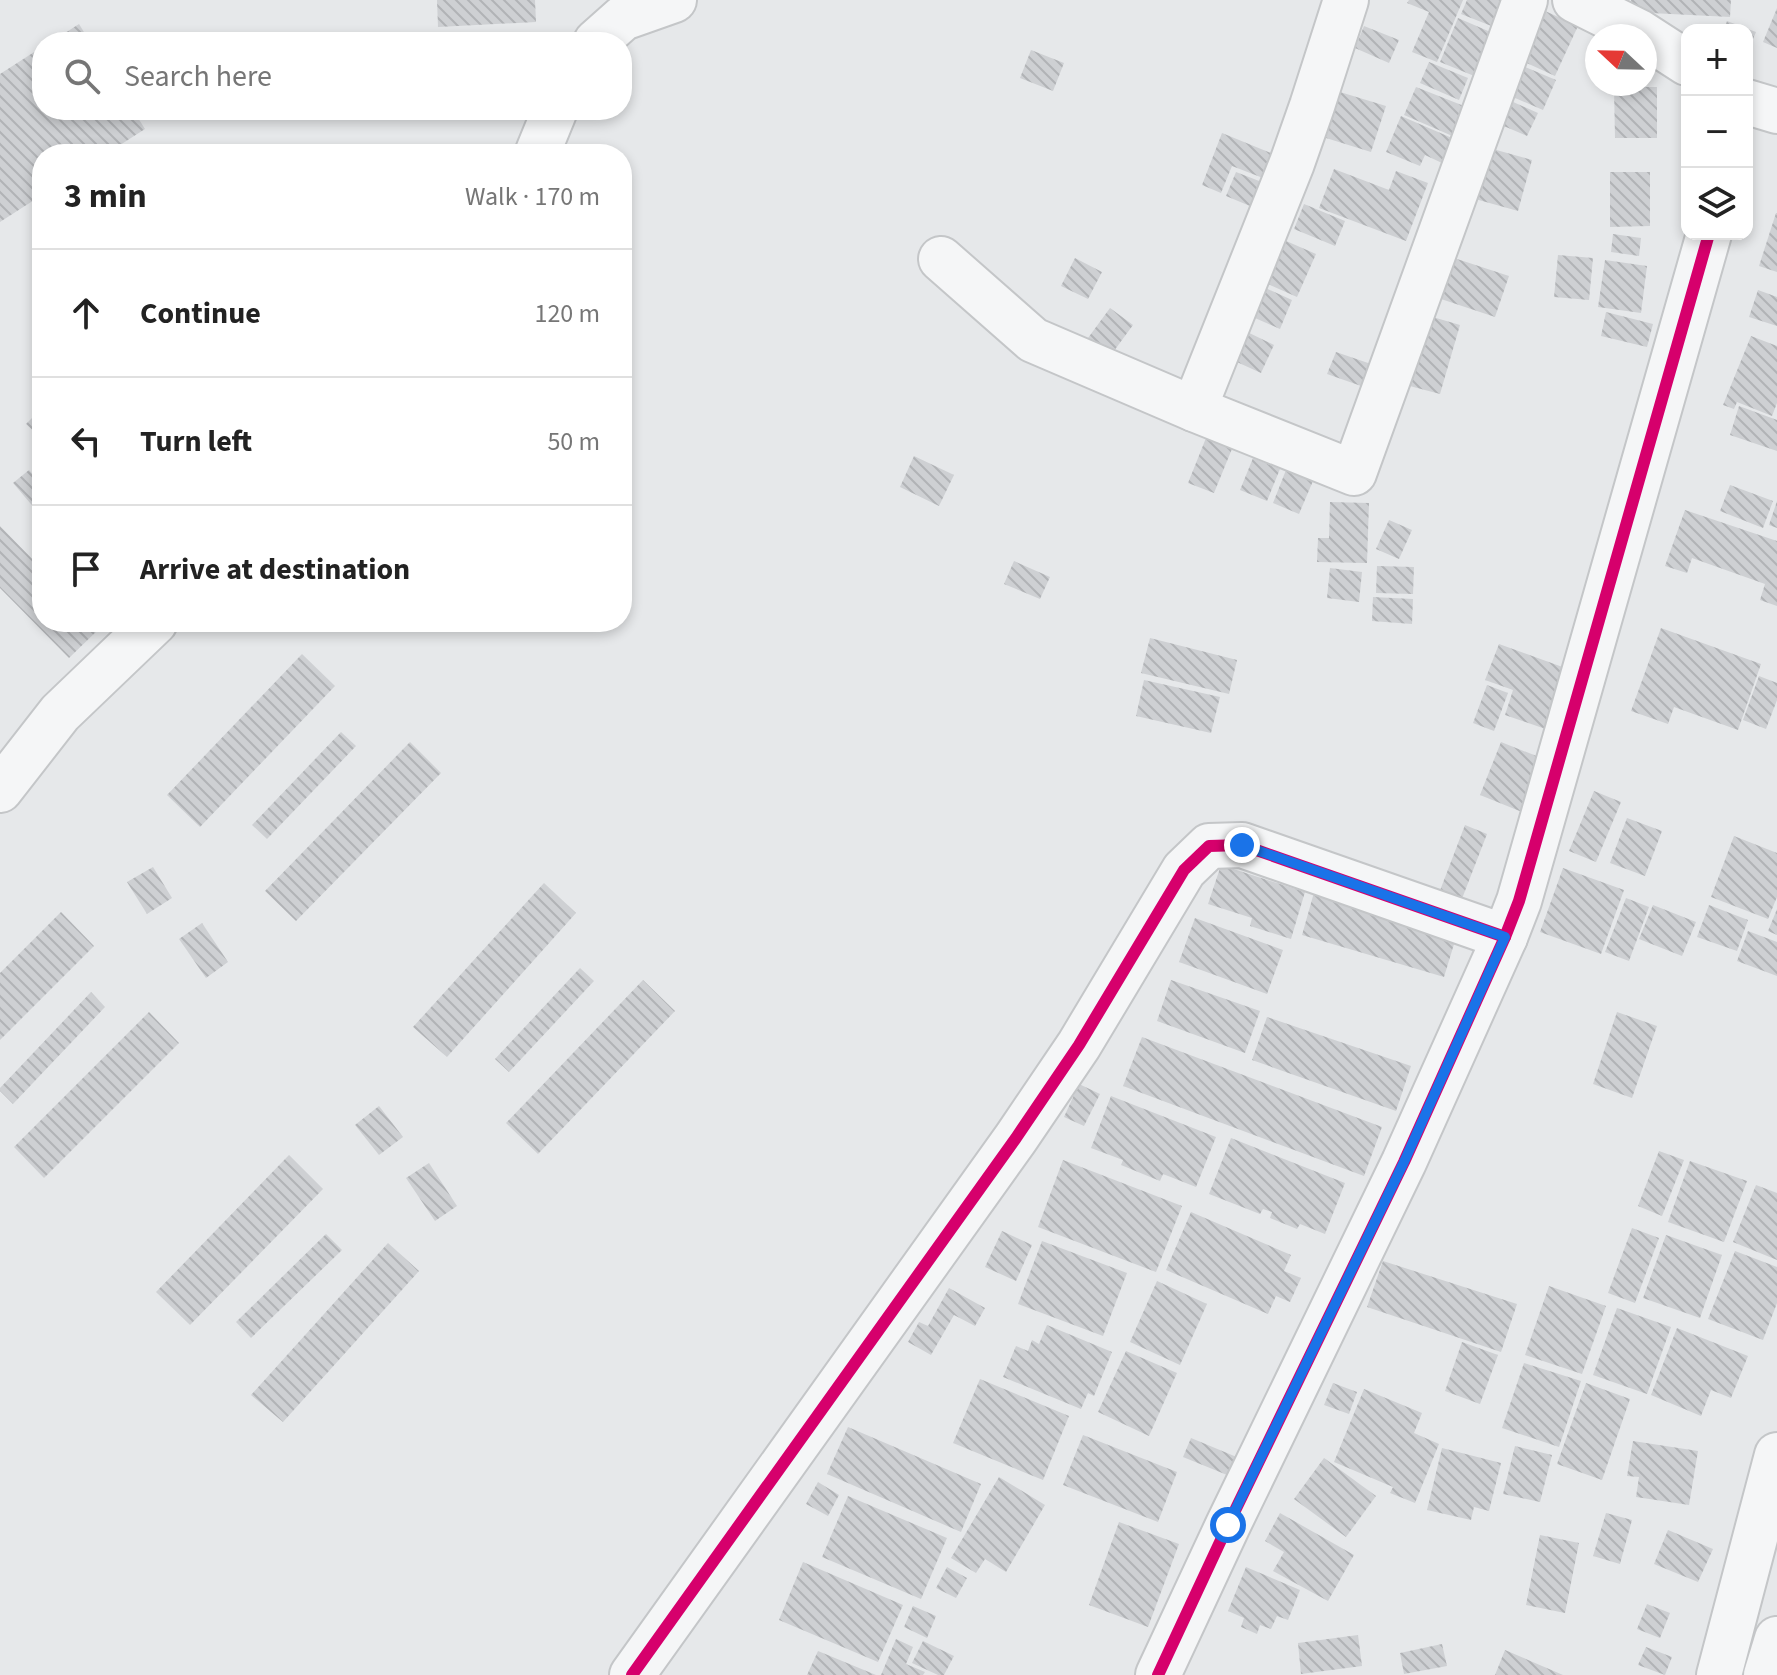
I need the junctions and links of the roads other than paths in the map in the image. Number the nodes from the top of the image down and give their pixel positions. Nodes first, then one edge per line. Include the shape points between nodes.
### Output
1 (674, 0) edge
2 (1346, 0) edge
3 (1525, 0) edge
4 (1575, 0) edge
5 (607, 32) edge
6 (1681, 59) edge
7 (1753, 104) edge
8 (1777, 111) edge
9 (551, 120) edge
10 (541, 144) edge
11 (1707, 240) edge
12 (941, 259) dead end
13 (1194, 409) junction
14 (145, 632) edge
15 (0, 790) edge
16 (1505, 937) junction
17 (1777, 1455) edge
18 (1777, 1639) edge
19 (632, 1675) edge
20 (1158, 1675) edge
21 (1719, 1675) edge
22 (1766, 1675) edge

1 - 5 street via 623,18
2 - 13 street via 1292,163
3 - 13 street via 1354,473
4 - 6 street
7 - 8 street
9 - 10 street
11 - 16 street
12 - 13 street via 1033,340
14 - 15 street via 60,713
16 - 19 street via 1242,845 1209,846 1184,870 1016,1138
16 - 20 street via 1404,1162
17 - 21 street
18 - 22 street

